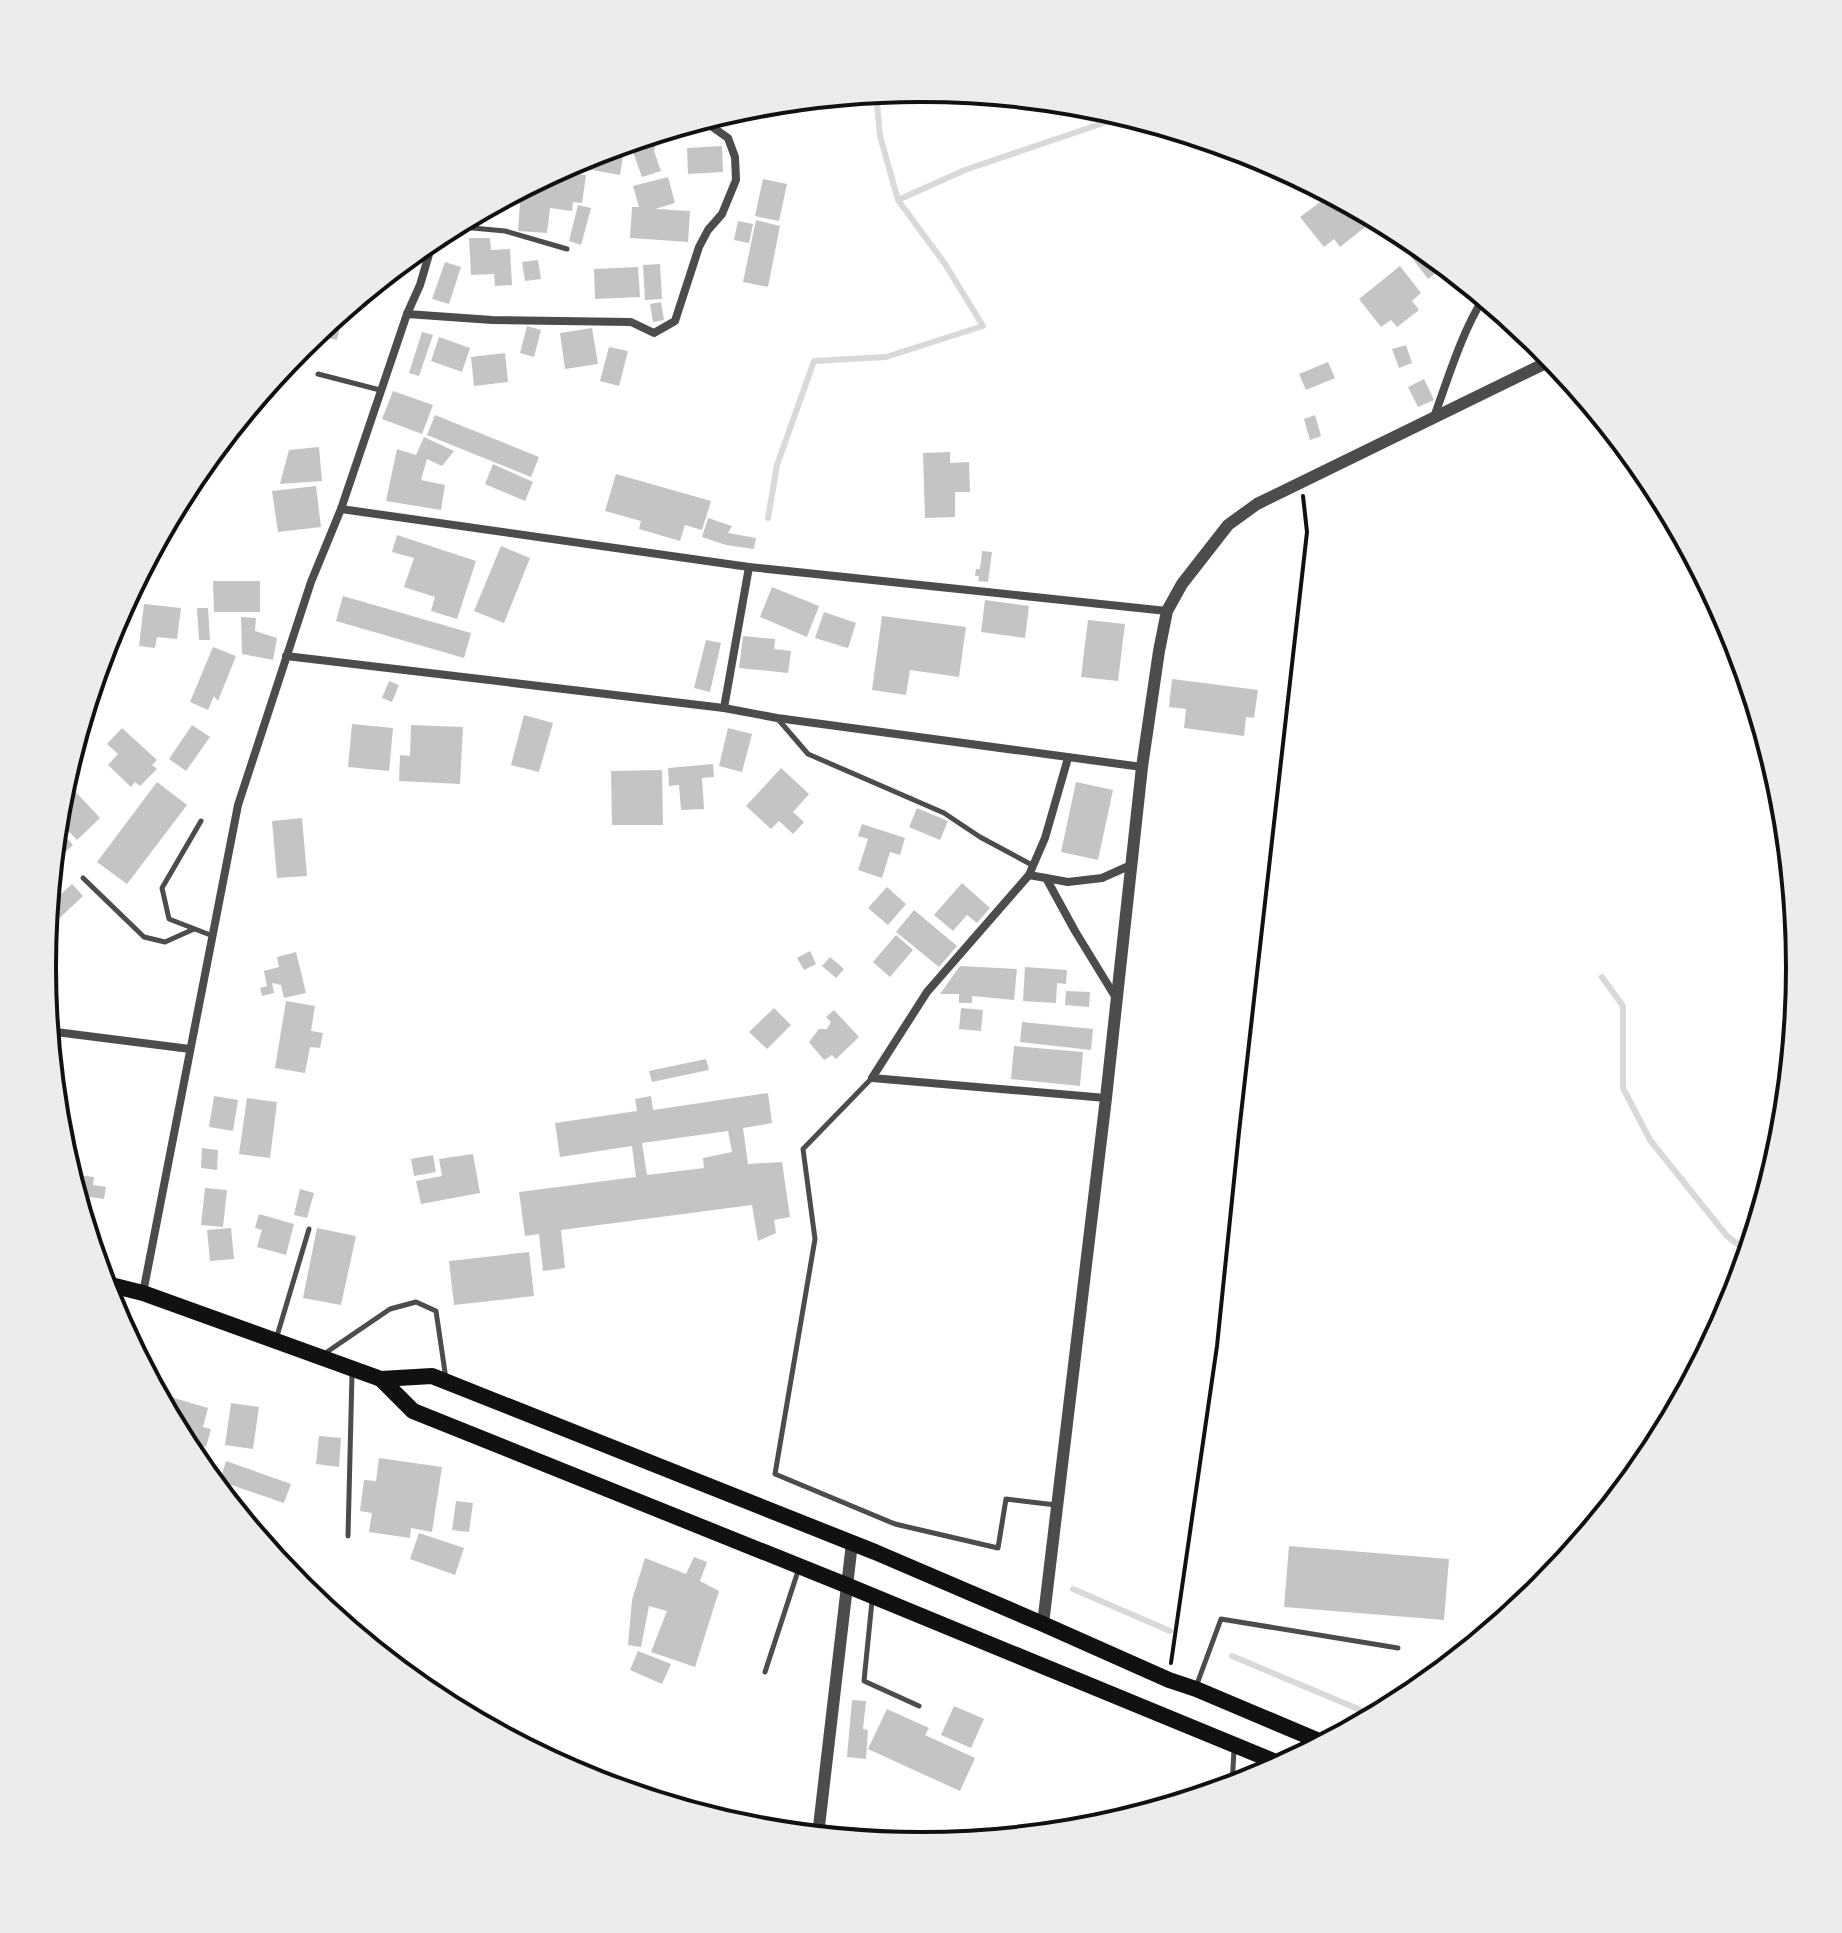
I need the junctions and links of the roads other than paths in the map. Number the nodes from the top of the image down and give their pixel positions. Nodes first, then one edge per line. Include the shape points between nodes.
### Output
1 (713, 127) edge
2 (471, 228) edge
3 (567, 249) dead end
4 (429, 255) edge
5 (1479, 306) edge
6 (407, 314) junction
7 (1542, 365) edge
8 (318, 374) dead end
9 (381, 390) junction
10 (1433, 418) junction
11 (341, 509) junction
12 (749, 567) junction
13 (1167, 611) junction
14 (286, 656) junction
15 (724, 708) junction
16 (777, 718) junction
17 (1068, 758) junction
18 (1142, 767) junction
19 (201, 821) dead end
20 (1131, 865) junction
21 (1031, 870) junction
22 (83, 878) dead end
23 (1046, 878) junction
24 (195, 929) junction
25 (213, 936) junction
26 (1117, 999) junction
27 (59, 1032) edge
28 (190, 1049) junction
29 (872, 1078) junction
30 (1106, 1098) junction
31 (309, 1229) dead end
32 (118, 1287) edge
33 (143, 1293) junction
34 (276, 1341) junction
35 (319, 1357) junction
36 (353, 1369) junction
37 (381, 1379) junction
38 (446, 1381) junction
39 (1058, 1505) junction
40 (348, 1536) dead end
41 (852, 1543) junction
42 (800, 1567) junction
43 (846, 1585) junction
44 (873, 1596) junction
45 (1043, 1624) junction
46 (1398, 1648) dead end
47 (765, 1672) dead end
48 (1196, 1689) junction
49 (919, 1706) dead end
50 (1312, 1738) edge
51 (1234, 1745) junction
52 (1268, 1759) edge
53 (1233, 1773) edge
54 (819, 1825) edge

1 - 6 street via 728,138 736,180 722,214 699,247 675,321 654,333 631,322
2 - 3 lane via 505,231
4 - 6 street
5 - 10 street
6 - 9 street
7 - 10 street
8 - 9 lane
9 - 11 street
10 - 13 street via 1257,504 1228,525
11 - 12 street
11 - 14 street
12 - 13 street
12 - 15 street
13 - 18 street
14 - 15 street
14 - 25 street via 238,805
15 - 16 street
16 - 17 street
16 - 21 lane via 808,754 944,813
17 - 18 street
17 - 21 street
18 - 20 street
19 - 24 lane via 162,888 169,919
20 - 23 street via 1102,878
20 - 26 street
21 - 23 street
21 - 29 street via 927,992
22 - 24 lane via 144,937 165,942
23 - 26 street
24 - 25 lane
25 - 28 street
26 - 30 street
27 - 28 street
28 - 33 street
29 - 30 street
29 - 39 lane via 803,1149 815,1239 775,1474 895,1524 998,1548 1006,1499
30 - 39 street
31 - 34 lane
32 - 33 main road
33 - 34 main road
34 - 35 main road
35 - 36 main road
35 - 38 lane via 390,1309 416,1302 436,1311
36 - 37 main road
36 - 40 lane
37 - 38 main road via 432,1376
37 - 42 main road via 413,1411
38 - 41 main road
39 - 45 street
41 - 43 street
41 - 45 main road
42 - 43 main road
42 - 47 lane
43 - 44 main road
43 - 54 street
44 - 49 lane via 864,1681
44 - 51 main road
45 - 48 main road
46 - 48 lane via 1221,1619
48 - 50 main road
51 - 52 main road
51 - 53 lane

